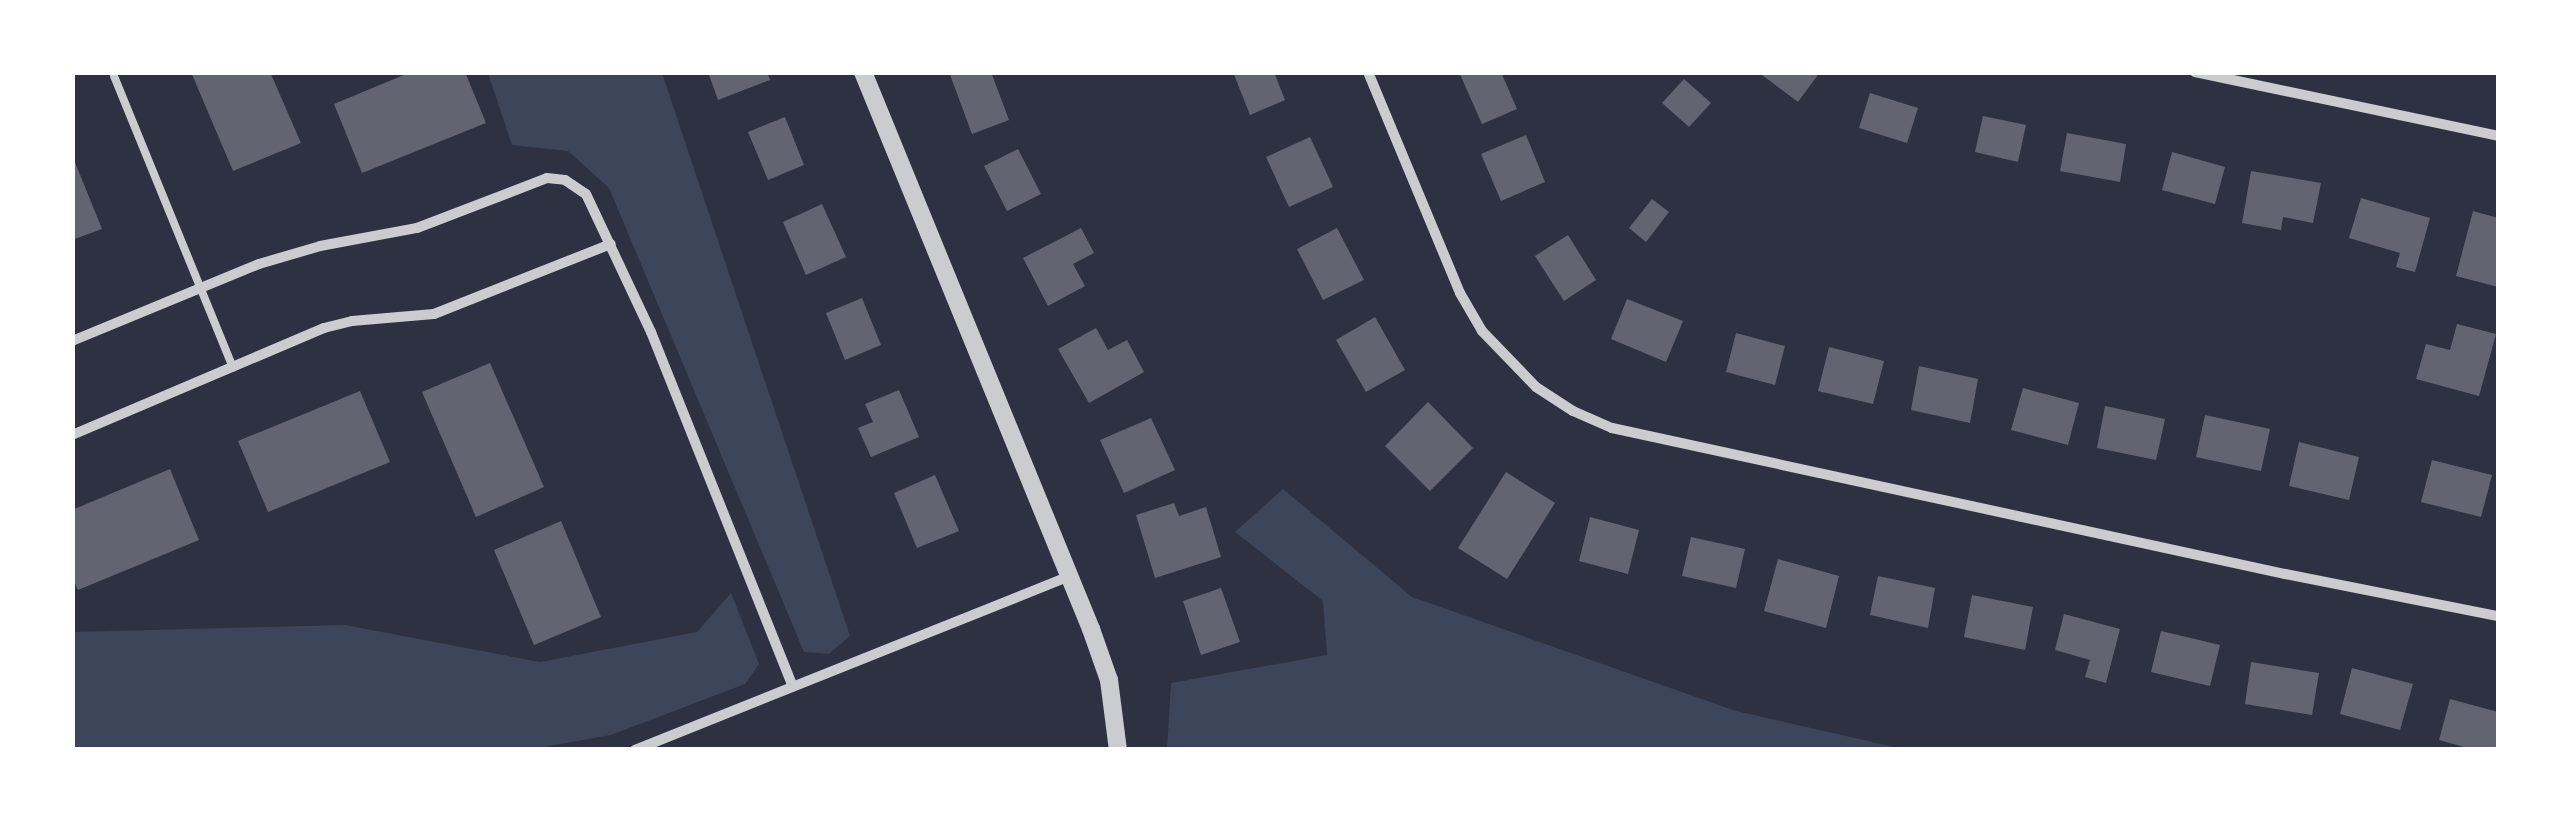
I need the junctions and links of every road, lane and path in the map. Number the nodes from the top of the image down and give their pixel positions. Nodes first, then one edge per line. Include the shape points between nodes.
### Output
1 (863, 72) edge
2 (1368, 72) edge
3 (2195, 72) edge
4 (114, 76) dead end
5 (2498, 136) edge
6 (610, 244) junction
7 (201, 288) junction
8 (72, 341) edge
9 (233, 368) junction
10 (72, 434) edge
11 (1070, 576) junction
12 (2498, 616) edge
13 (793, 687) junction
14 (635, 750) edge
15 (1118, 750) edge

1 - 11 street
2 - 12 street via 1482,331 1536,387 1573,411 1651,437
3 - 5 street
4 - 7 lane
6 - 7 street via 586,194 547,178 417,228 320,246
6 - 9 street via 434,314 352,320
6 - 13 street
7 - 8 street
7 - 9 lane
9 - 10 street
11 - 13 street
11 - 15 street via 1110,680
13 - 14 street

